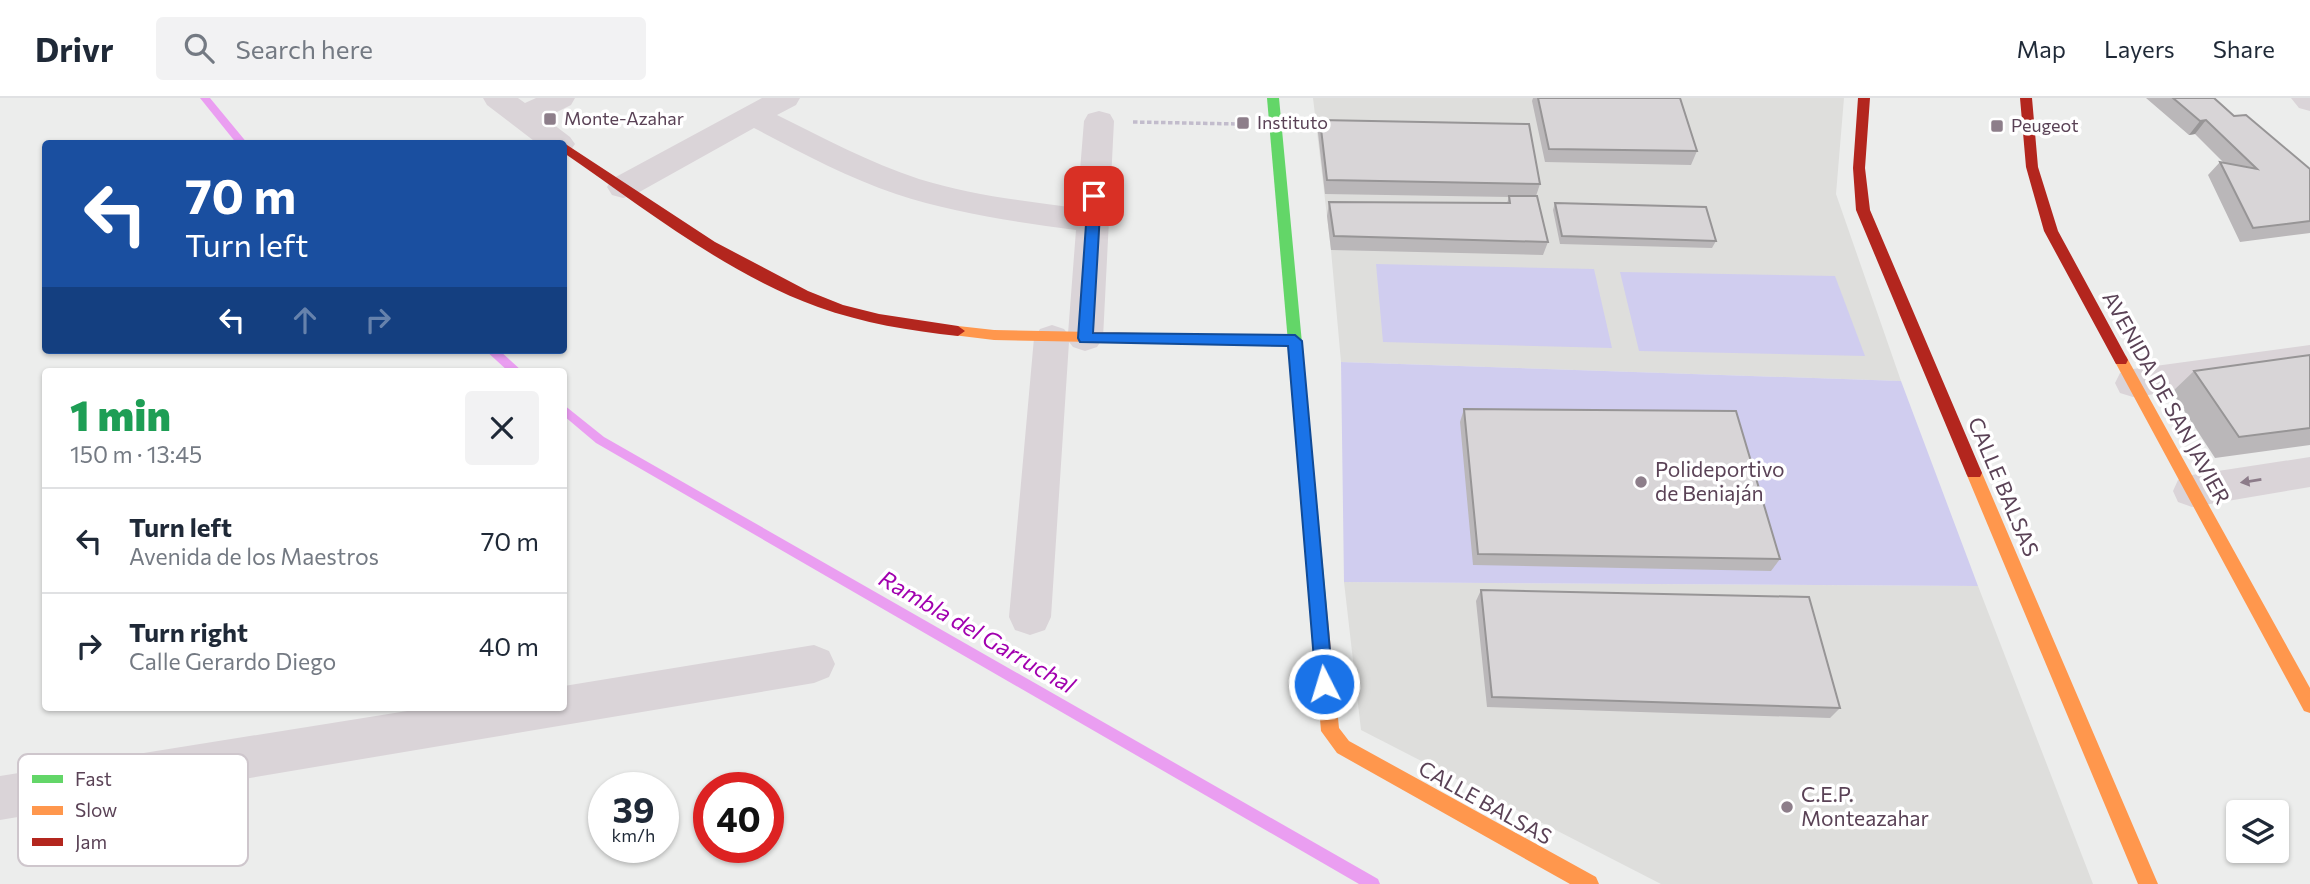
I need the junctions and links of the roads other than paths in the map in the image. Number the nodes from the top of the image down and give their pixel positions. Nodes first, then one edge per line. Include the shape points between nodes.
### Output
1 (498, 98) edge
2 (560, 98) edge
3 (785, 98) edge
4 (1273, 98) edge
5 (1864, 98) edge
6 (2026, 98) edge
7 (753, 115) junction
8 (522, 117) junction
9 (1099, 121) road end
10 (554, 140) edge
11 (567, 149) edge
12 (623, 187) junction
13 (1093, 221) junction
14 (1068, 338) junction
15 (1295, 341) junction
16 (2310, 359) edge
17 (2133, 383) junction
18 (2310, 472) edge
19 (2192, 491) junction
20 (1030, 617) dead end
21 (814, 664) dead end
22 (567, 705) edge
23 (2310, 705) edge
24 (531, 711) edge
25 (248, 757) edge
26 (18, 795) edge
27 (0, 798) edge
28 (1589, 884) edge
29 (2148, 884) edge

1 - 8 street
2 - 8 street
3 - 7 street
4 - 15 street, CALLE BALSAS
5 - 29 street, CALLE BALSAS via 1858,156 1863,210
6 - 17 street, AVENIDA DE SAN JAVIER via 2032,167 2051,231
7 - 12 street
7 - 13 street via 843,161 926,192 998,210
8 - 10 street
9 - 13 street
11 - 12 street
12 - 14 street via 739,263 841,309 947,331
13 - 14 street
14 - 15 street
14 - 20 street
15 - 28 street, CALLE BALSAS via 1330,731 1361,759
16 - 17 street
17 - 19 street, AVENIDA DE SAN JAVIER
18 -> 19 street
19 - 23 street, AVENIDA DE SAN JAVIER
21 - 22 street
24 - 25 street
26 - 27 street

